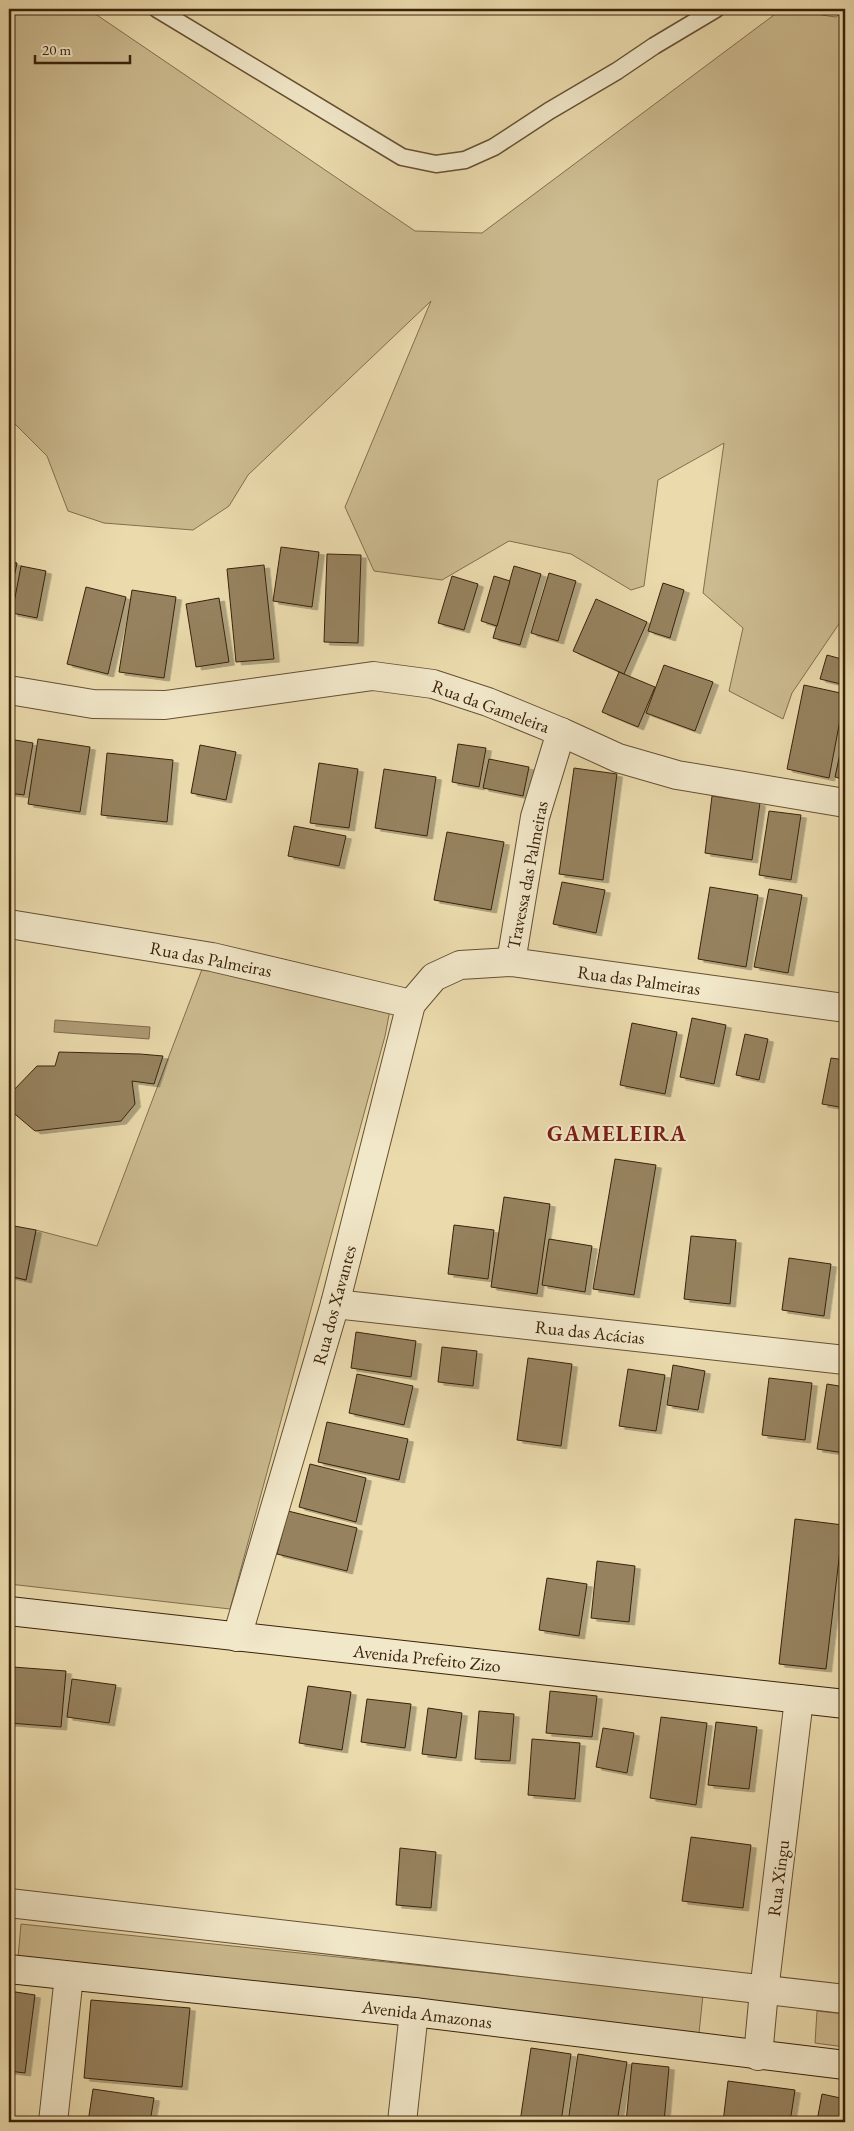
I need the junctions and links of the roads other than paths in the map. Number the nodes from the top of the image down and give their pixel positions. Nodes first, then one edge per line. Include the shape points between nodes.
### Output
1 (157, 9) edge
2 (716, 9) edge
3 (9, 690) edge
4 (561, 732) junction
5 (845, 803) edge
6 (9, 924) edge
7 (511, 962) junction
8 (434, 977) joint
9 (411, 1004) junction
10 (845, 1008) edge
11 (335, 1304) junction
12 (845, 1360) edge
13 (9, 1611) edge
14 (237, 1637) junction
15 (799, 1699) junction
16 (845, 1704) edge
17 (9, 1903) edge
18 (9, 1969) edge
19 (69, 1976) junction
20 (764, 1991) junction
21 (845, 1999) edge
22 (414, 2012) junction
23 (758, 2056) junction
24 (845, 2065) edge
25 (53, 2122) edge
26 (402, 2122) edge

1 - 2 lane via 402,156 436,164 464,160 494,147
3 - 4 street, Rua da Gameleira via 93,704 165,705 373,676 433,684
4 - 5 street, Rua da Gameleira via 618,758 677,775
4 - 7 street, Travessa das Palmeiras via 535,817
6 - 9 street, Rua das Palmeiras via 212,957
7 - 8 street, Rua das Palmeiras via 460,965
7 - 10 street, Rua das Palmeiras
8 - 9 street, Rua dos Xavantes
9 - 11 street, Rua dos Xavantes
11 - 12 street, Rua das Acácias
11 - 14 street, Rua dos Xavantes
13 - 14 street, Avenida Prefeito Zizo
14 - 15 street, Avenida Prefeito Zizo
15 - 16 street, Avenida Prefeito Zizo
15 - 20 street, Rua Xingu
17 - 20 street
18 - 19 street, Avenida Amazonas
19 - 22 street, Avenida Amazonas
19 - 25 street
20 - 21 street
20 - 23 street, Rua Xingu
22 - 23 street, Avenida Amazonas
22 - 26 street
23 - 24 street, Avenida Amazonas

